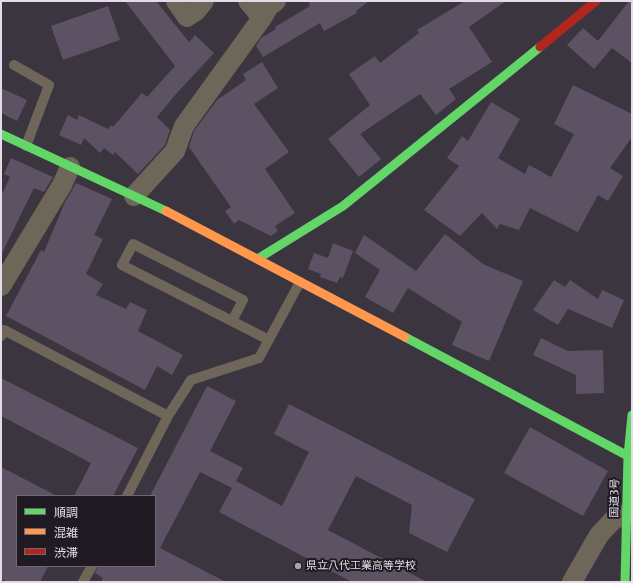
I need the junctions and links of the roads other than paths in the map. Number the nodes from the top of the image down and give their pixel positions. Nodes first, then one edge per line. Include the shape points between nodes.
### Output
1 (176, 1) edge
2 (204, 1) edge
3 (248, 1) edge
4 (276, 1) edge
5 (596, 1) edge
6 (262, 18) junction
7 (14, 65) dead end
8 (1, 134) edge
9 (26, 146) junction
10 (70, 167) junction
11 (134, 196) junction
12 (259, 258) junction
13 (300, 282) junction
14 (1, 286) edge
15 (232, 321) junction
16 (1, 336) edge
17 (269, 340) junction
18 (632, 415) edge
19 (168, 416) junction
20 (630, 456) edge
21 (128, 495) edge
22 (626, 514) junction
23 (92, 567) edge
24 (84, 582) edge
25 (572, 582) edge
26 (625, 582) edge

1 - 2 street via 187,17
3 - 6 street
4 - 6 street via 269,6
5 - 12 main road via 343,206
6 - 11 street via 184,126 175,151
7 - 9 lane via 49,85
8 - 9 main road
9 - 10 main road
10 - 11 main road
10 - 14 street via 62,185
11 - 12 main road
12 - 13 main road
13 - 17 lane
13 - 20 main road
15 - 15 lane via 244,300 133,244 122,265
15 - 17 lane
16 - 19 lane via 4,330
17 - 19 lane via 260,358 191,380
18 - 20 main road, 国道3号
19 - 21 lane
20 - 22 main road, 国道3号
22 - 25 street via 613,520 599,535
22 - 26 main road, 国道3号
23 - 24 lane

